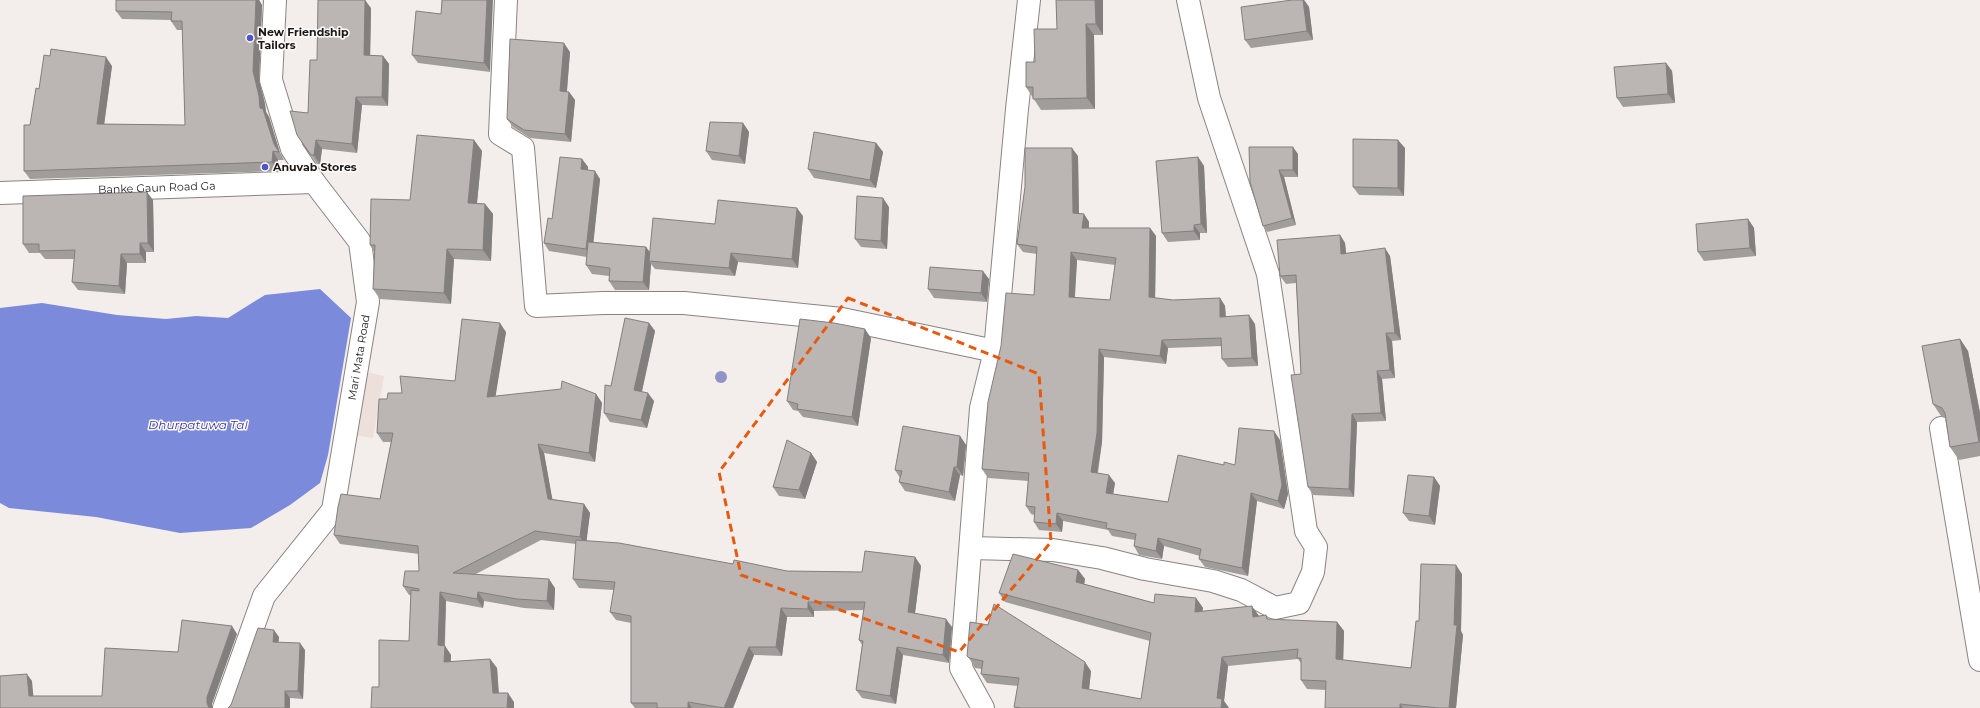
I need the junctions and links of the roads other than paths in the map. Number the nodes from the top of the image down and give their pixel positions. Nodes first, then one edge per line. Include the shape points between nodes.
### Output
1 (275, 0) edge
2 (506, 0) edge
3 (1029, 0) edge
4 (1188, 0) edge
5 (314, 182) junction
6 (0, 193) edge
7 (995, 351) junction
8 (1941, 428) edge
9 (972, 548) junction
10 (1980, 660) edge
11 (224, 708) edge
12 (983, 708) edge

1 - 5 street, Mari Mata Road via 271,80 292,149
2 - 7 street via 500,134 524,148 536,306 603,303 684,304 834,318
3 - 7 street
4 - 9 street via 1209,98 1268,274 1306,531 1316,547 1313,572 1299,603 1275,608 1241,590 1213,581 1145,569 1102,558 1052,550
5 - 6 street, Banke Gaun Road Ga
5 - 11 street, Mari Mata Road via 360,242 368,302 333,510 264,596
7 - 9 street via 981,408
8 - 10 street
9 - 12 street via 961,668

